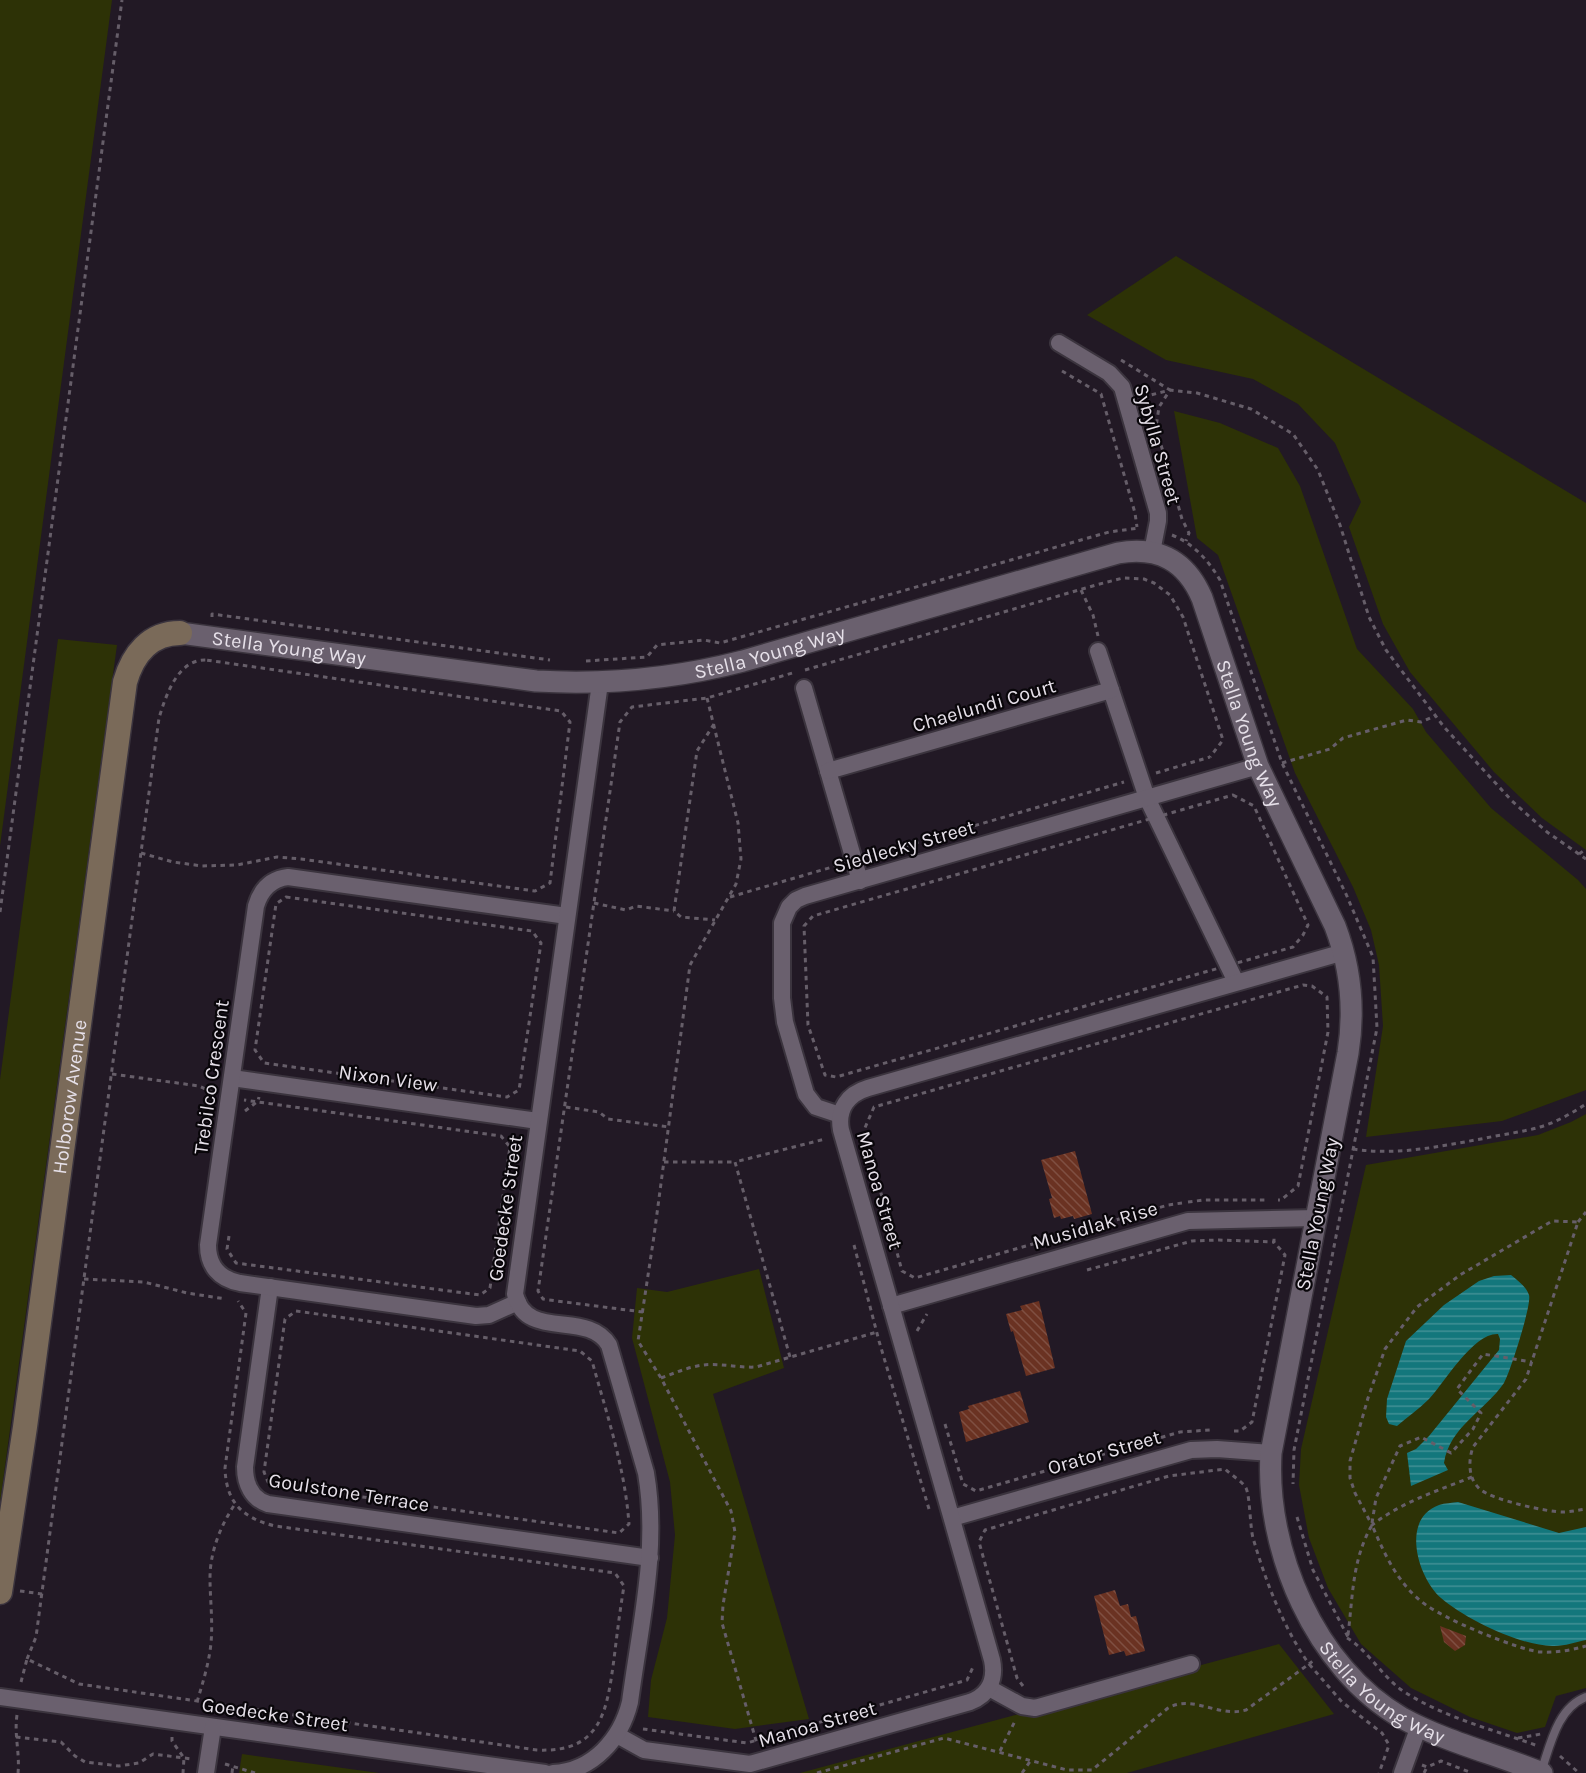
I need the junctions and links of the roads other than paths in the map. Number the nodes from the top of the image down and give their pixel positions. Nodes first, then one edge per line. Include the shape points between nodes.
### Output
1 (1059, 343) dead end
2 (1152, 552) junction
3 (180, 633) joint
4 (1098, 651) road end
5 (600, 683) junction
6 (804, 688) dead end
7 (1111, 690) junction
8 (1258, 766) junction
9 (828, 771) junction
10 (1147, 798) junction
11 (860, 881) junction
12 (567, 916) junction
13 (1344, 952) junction
14 (1236, 982) junction
15 (232, 1078) junction
16 (840, 1115) junction
17 (538, 1121) junction
18 (1316, 1218) junction
19 (270, 1287) junction
20 (518, 1302) junction
21 (891, 1305) junction
22 (1271, 1453) junction
23 (952, 1518) junction
24 (650, 1558) junction
25 (0, 1592) edge
26 (1191, 1664) dead end
27 (989, 1688) junction
28 (0, 1697) edge
29 (1586, 1697) edge
30 (1419, 1726) junction
31 (213, 1727) junction
32 (620, 1730) junction
33 (206, 1773) edge
34 (545, 1773) edge
35 (553, 1773) edge
36 (1402, 1773) edge
37 (1541, 1773) edge

1 - 2 street, Sybylla Street via 1113,375 1122,387 1157,508
2 - 5 street, Stella Young Way via 1118,553 712,669
2 - 8 street, Stella Young Way via 1178,564 1198,588
3 - 5 street, Stella Young Way via 504,678
3 - 25 main road, Holborow Avenue via 162,635 145,645 125,682
4 - 7 street
5 - 12 street, Goedecke Street
6 - 9 street
7 - 9 street, Chaelundi Court
7 - 10 street
8 - 10 street, Siedlecky Street
8 - 13 street, Stella Young Way
9 - 11 street
10 - 11 street, Siedlecky Street
10 - 14 street
11 - 16 street, Siedlecky Street via 796,900 786,912 781,929 784,1016 803,1089 816,1107
12 - 15 street, Trebilco Crescent via 288,876 278,878 264,889 256,906
12 - 17 street, Goedecke Street
13 - 14 street, Manoa Street
13 - 18 street, Stella Young Way via 1352,1002 1350,1036
14 - 16 street, Manoa Street via 859,1091 847,1101
15 - 17 street, Nixon View
15 - 19 street, Trebilco Crescent via 209,1256 216,1271 227,1280
16 - 21 street, Manoa Street via 842,1135
17 - 20 street, Goedecke Street via 515,1284
18 - 21 street, Musidlak Rise via 1188,1221
18 - 22 street, Stella Young Way
19 - 20 street, Trebilco Crescent via 476,1316 489,1315
19 - 24 street, Goulstone Terrace via 245,1467 249,1489 260,1500
20 - 24 street, Goedecke Street via 533,1319 590,1328 609,1346 646,1473 651,1515
21 - 23 street, Manoa Street
22 - 23 street, Orator Street via 1191,1450
22 - 30 street, Stella Young Way via 1270,1495 1278,1536 1306,1610 1347,1672 1369,1694
23 - 27 street, Manoa Street via 993,1660 994,1676
24 - 32 street, Goedecke Street via 630,1702
26 - 27 street via 1028,1708
27 - 32 street, Manoa Street via 970,1702 762,1762 742,1764 652,1751 636,1747
28 - 31 street, Goedecke Street
29 - 37 lane via 1567,1711 1555,1731
30 - 36 street
30 - 37 street, Stella Young Way
31 - 33 street
31 - 34 street, Goedecke Street
32 - 35 street, Goedecke Street via 591,1760

